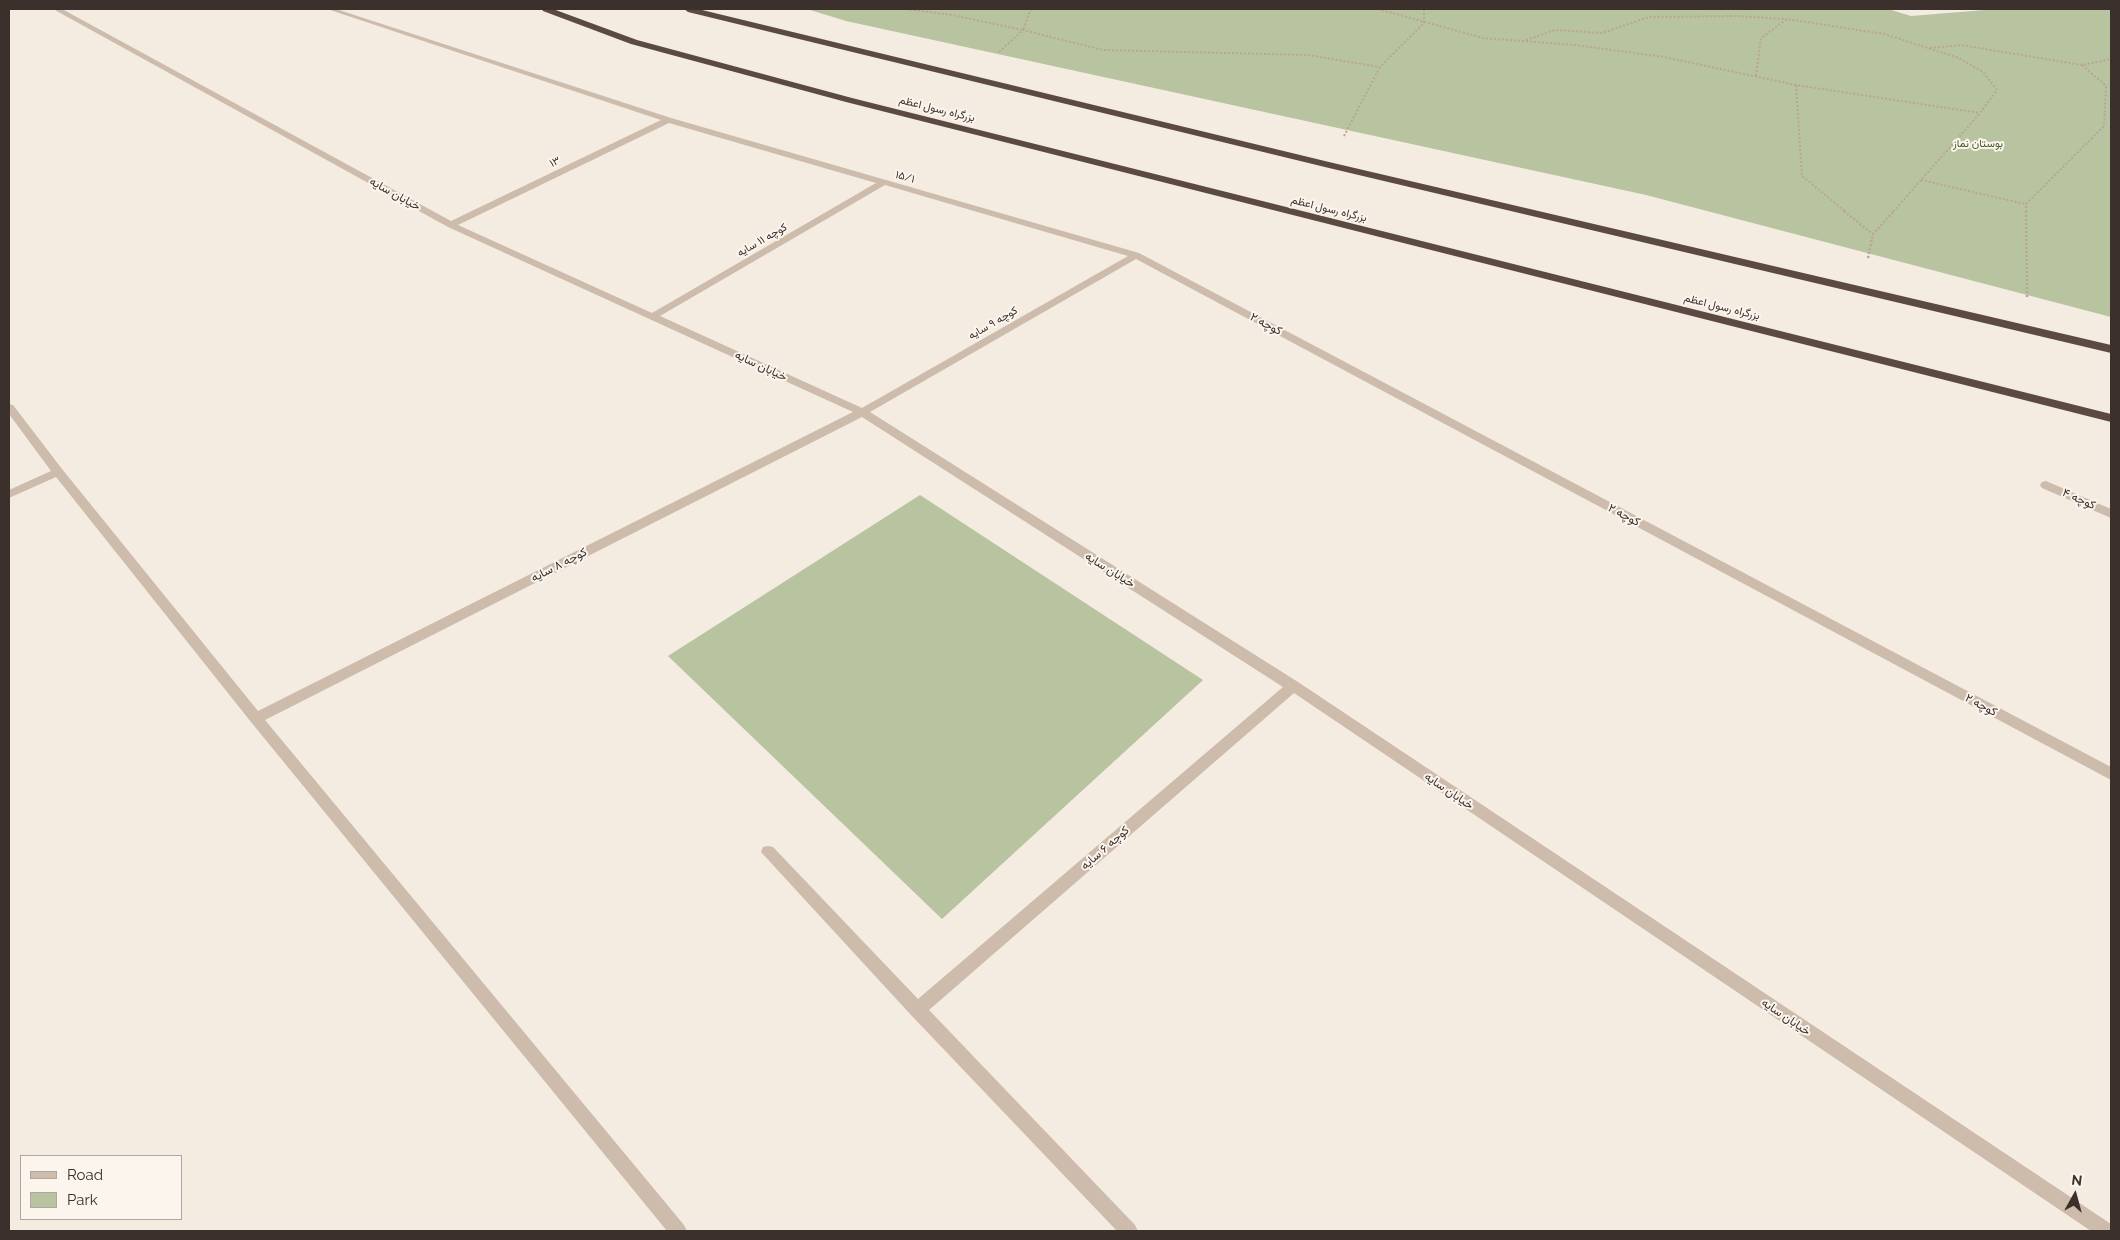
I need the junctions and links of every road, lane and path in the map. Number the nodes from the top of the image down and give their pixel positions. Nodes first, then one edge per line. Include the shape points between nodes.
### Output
1 (57, 9) edge
2 (330, 9) edge
3 (546, 9) edge
4 (688, 9) edge
5 (906, 9) edge
6 (1030, 9) edge
7 (1378, 9) edge
8 (1424, 9) edge
9 (1787, 19) junction
10 (1424, 23) junction
11 (1023, 30) junction
12 (1523, 41) junction
13 (1927, 48) junction
14 (2111, 60) edge
15 (2082, 65) junction
16 (1380, 67) junction
17 (1756, 76) junction
18 (971, 78) junction
19 (1796, 85) junction
20 (1980, 113) junction
21 (668, 120) junction
22 (1328, 165) junction
23 (1921, 180) junction
24 (884, 182) junction
25 (2026, 204) junction
26 (451, 225) junction
27 (1873, 234) junction
28 (1136, 255) junction
29 (1862, 290) junction
30 (652, 317) junction
31 (2028, 330) junction
32 (2111, 350) edge
33 (9, 407) edge
34 (862, 412) junction
35 (2111, 418) edge
36 (58, 472) junction
37 (2046, 485) dead end
38 (9, 494) edge
39 (2111, 514) edge
40 (1293, 686) junction
41 (256, 718) junction
42 (2111, 774) edge
43 (768, 852) dead end
44 (918, 1010) junction
45 (678, 1231) edge
46 (1129, 1231) edge
47 (2106, 1231) edge

1 - 26 street, خیابان سایه
2 - 21 street, ۱۵/۱
3 - 35 highway, بزرگراه رسول اعظم via 634,42 849,100
4 - 18 highway
5 - 11 path
6 - 11 path
7 - 10 path
8 - 10 path
9 - 12 path via 1649,17 1602,32 1555,30
9 - 13 path via 1884,34
9 - 17 path via 1761,38
10 - 12 path via 1483,38
10 - 16 path
11 - 16 path via 1103,50 1308,55
11 - 18 path
12 - 17 path via 1664,57
13 - 15 path via 1961,45
13 - 20 path via 1960,58 1983,72 1997,90
14 - 15 path
15 - 25 path via 2106,86 2104,126
16 - 22 path
17 - 19 path
18 - 22 highway
19 - 20 path
19 - 27 path via 1802,176
20 - 23 path
21 - 24 street, ۱۵/۱
21 - 26 street, ۱۳
22 - 29 highway
23 - 25 path
23 - 27 path
24 - 28 street, ۱۵/۱
24 - 30 street, کوچه ۱۱ سایه
25 - 31 path
26 - 30 street, خیابان سایه
27 - 29 path
28 - 34 street, کوچه ۹ سایه
28 - 42 street, کوچه ۲
29 - 31 highway
30 - 34 street, خیابان سایه
31 - 32 highway
33 - 36 street
34 - 40 street, خیابان سایه
34 - 41 street, کوچه ۸ سایه
36 - 38 street
36 - 41 street
37 - 39 street, کوچه ۴
40 - 44 street, کوچه ۶ سایه
40 - 47 street, خیابان سایه
41 - 45 street
43 - 44 street
44 - 46 street

